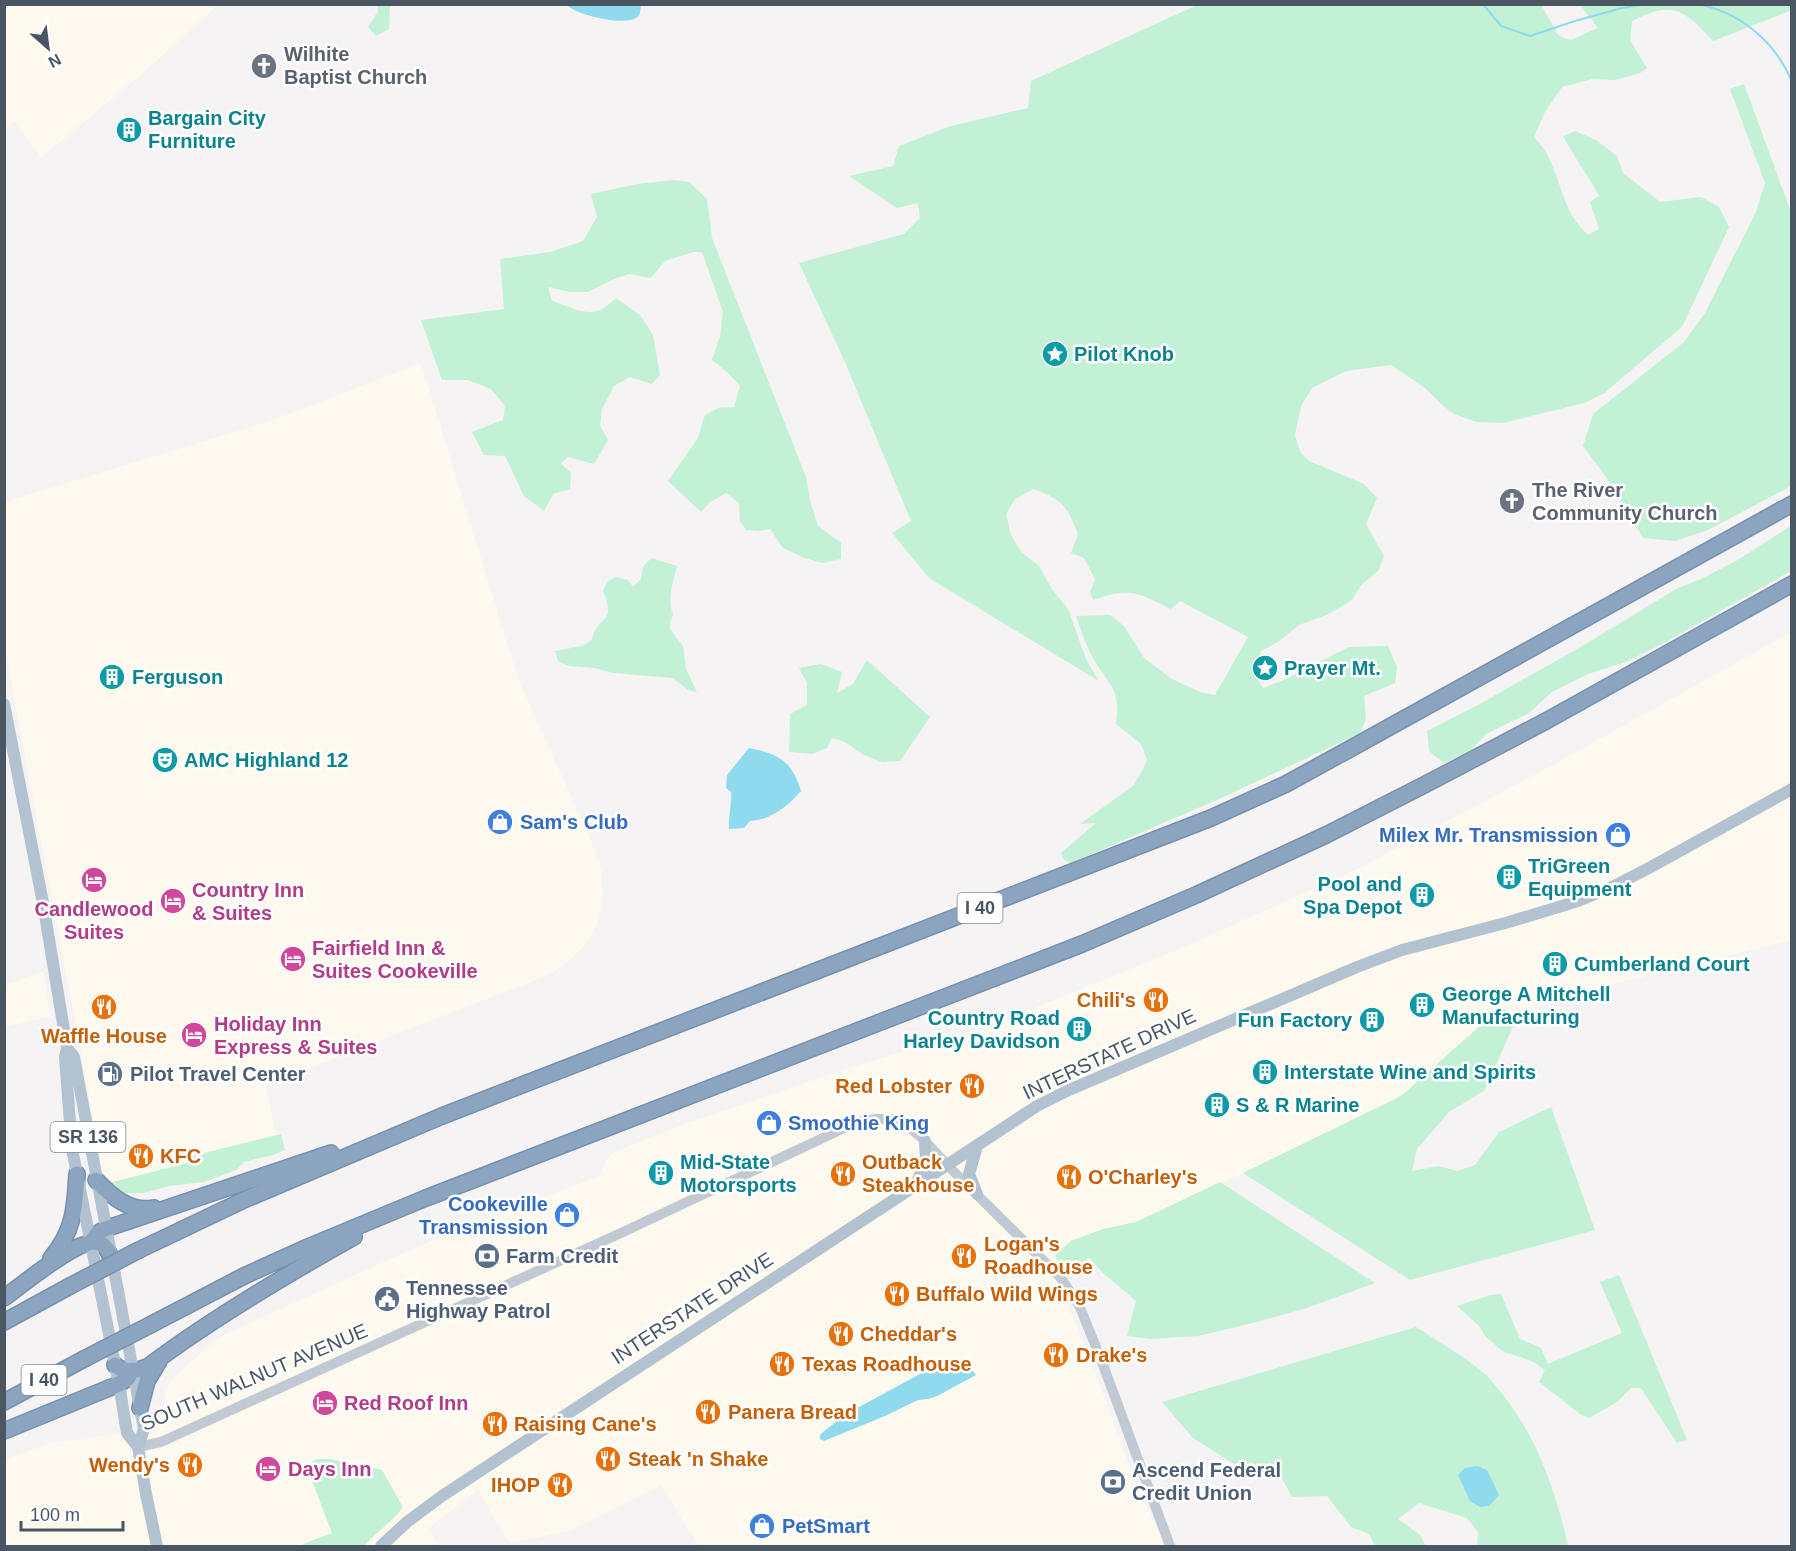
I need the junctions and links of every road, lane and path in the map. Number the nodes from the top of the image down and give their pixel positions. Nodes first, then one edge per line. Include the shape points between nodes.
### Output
1 (1791, 504) edge
2 (1791, 584) edge
3 (4, 704) edge
4 (1791, 789) edge
5 (67, 1048) junction
6 (442, 1116) junction
7 (925, 1141) junction
8 (977, 1146) junction
9 (948, 1166) junction
10 (77, 1174) junction
11 (96, 1180) junction
12 (916, 1186) junction
13 (976, 1194) junction
14 (426, 1198) junction
15 (180, 1202) junction
16 (105, 1229) junction
17 (91, 1242) junction
18 (111, 1258) junction
19 (26, 1283) junction
20 (4, 1298) edge
21 (4, 1322) edge
22 (163, 1355) junction
23 (115, 1365) junction
24 (132, 1370) junction
25 (119, 1384) junction
26 (4, 1402) edge
27 (140, 1408) junction
28 (4, 1431) edge
29 (138, 1447) junction
30 (157, 1546) edge
31 (381, 1546) edge
32 (1170, 1546) edge

1 - 6 highway, I 40 via 1286,784 1211,818
2 - 14 highway, I 40 via 1426,784 1196,895 1082,944
3 - 5 main road, SR 136
4 - 8 main road, INTERSTATE DRIVE via 1614,886 1545,912 1402,950 1357,967 1069,1090
5 - 10 main road, SR 136 via 70,1132
5 - 11 main road, SR 136 via 74,1057
6 - 15 highway
6 - 21 highway, I 40, bridge via 246,1199 139,1250
7 - 9 street, SOUTH WALNUT AVENUE
7 - 12 main road via 927,1160
7 - 29 street, SOUTH WALNUT AVENUE via 892,1119 861,1120 161,1442
8 - 9 main road, INTERSTATE DRIVE
8 - 13 main road via 969,1174
9 - 12 main road, INTERSTATE DRIVE
9 - 13 street, SOUTH WALNUT AVENUE
10 - 17 main road, SR 136
10 - 19 highway via 69,1229 61,1246
11 - 15 highway via 129,1206 148,1209
11 - 16 main road, SR 136
12 - 31 main road, INTERSTATE DRIVE via 444,1494
13 - 32 street, SOUTH WALNUT AVENUE via 1060,1276 1079,1305
14 - 22 highway via 299,1268
14 - 26 highway, I 40, bridge via 244,1276
15 - 16 highway
16 - 17 highway
16 - 18 main road, SR 136
17 - 18 highway via 100,1243
17 - 19 highway via 69,1251
17 - 23 main road, SR 136
18 - 24 main road, SR 136
19 - 20 highway
22 - 24 highway via 146,1368
22 - 27 highway via 147,1381
23 - 24 highway via 124,1371
23 - 25 main road, SR 136
24 - 25 highway
24 - 27 main road, SR 136
25 - 28 highway
25 - 29 main road, SR 136 via 127,1433
27 - 29 main road, SR 136 via 144,1429
29 - 30 main road, SR 136

